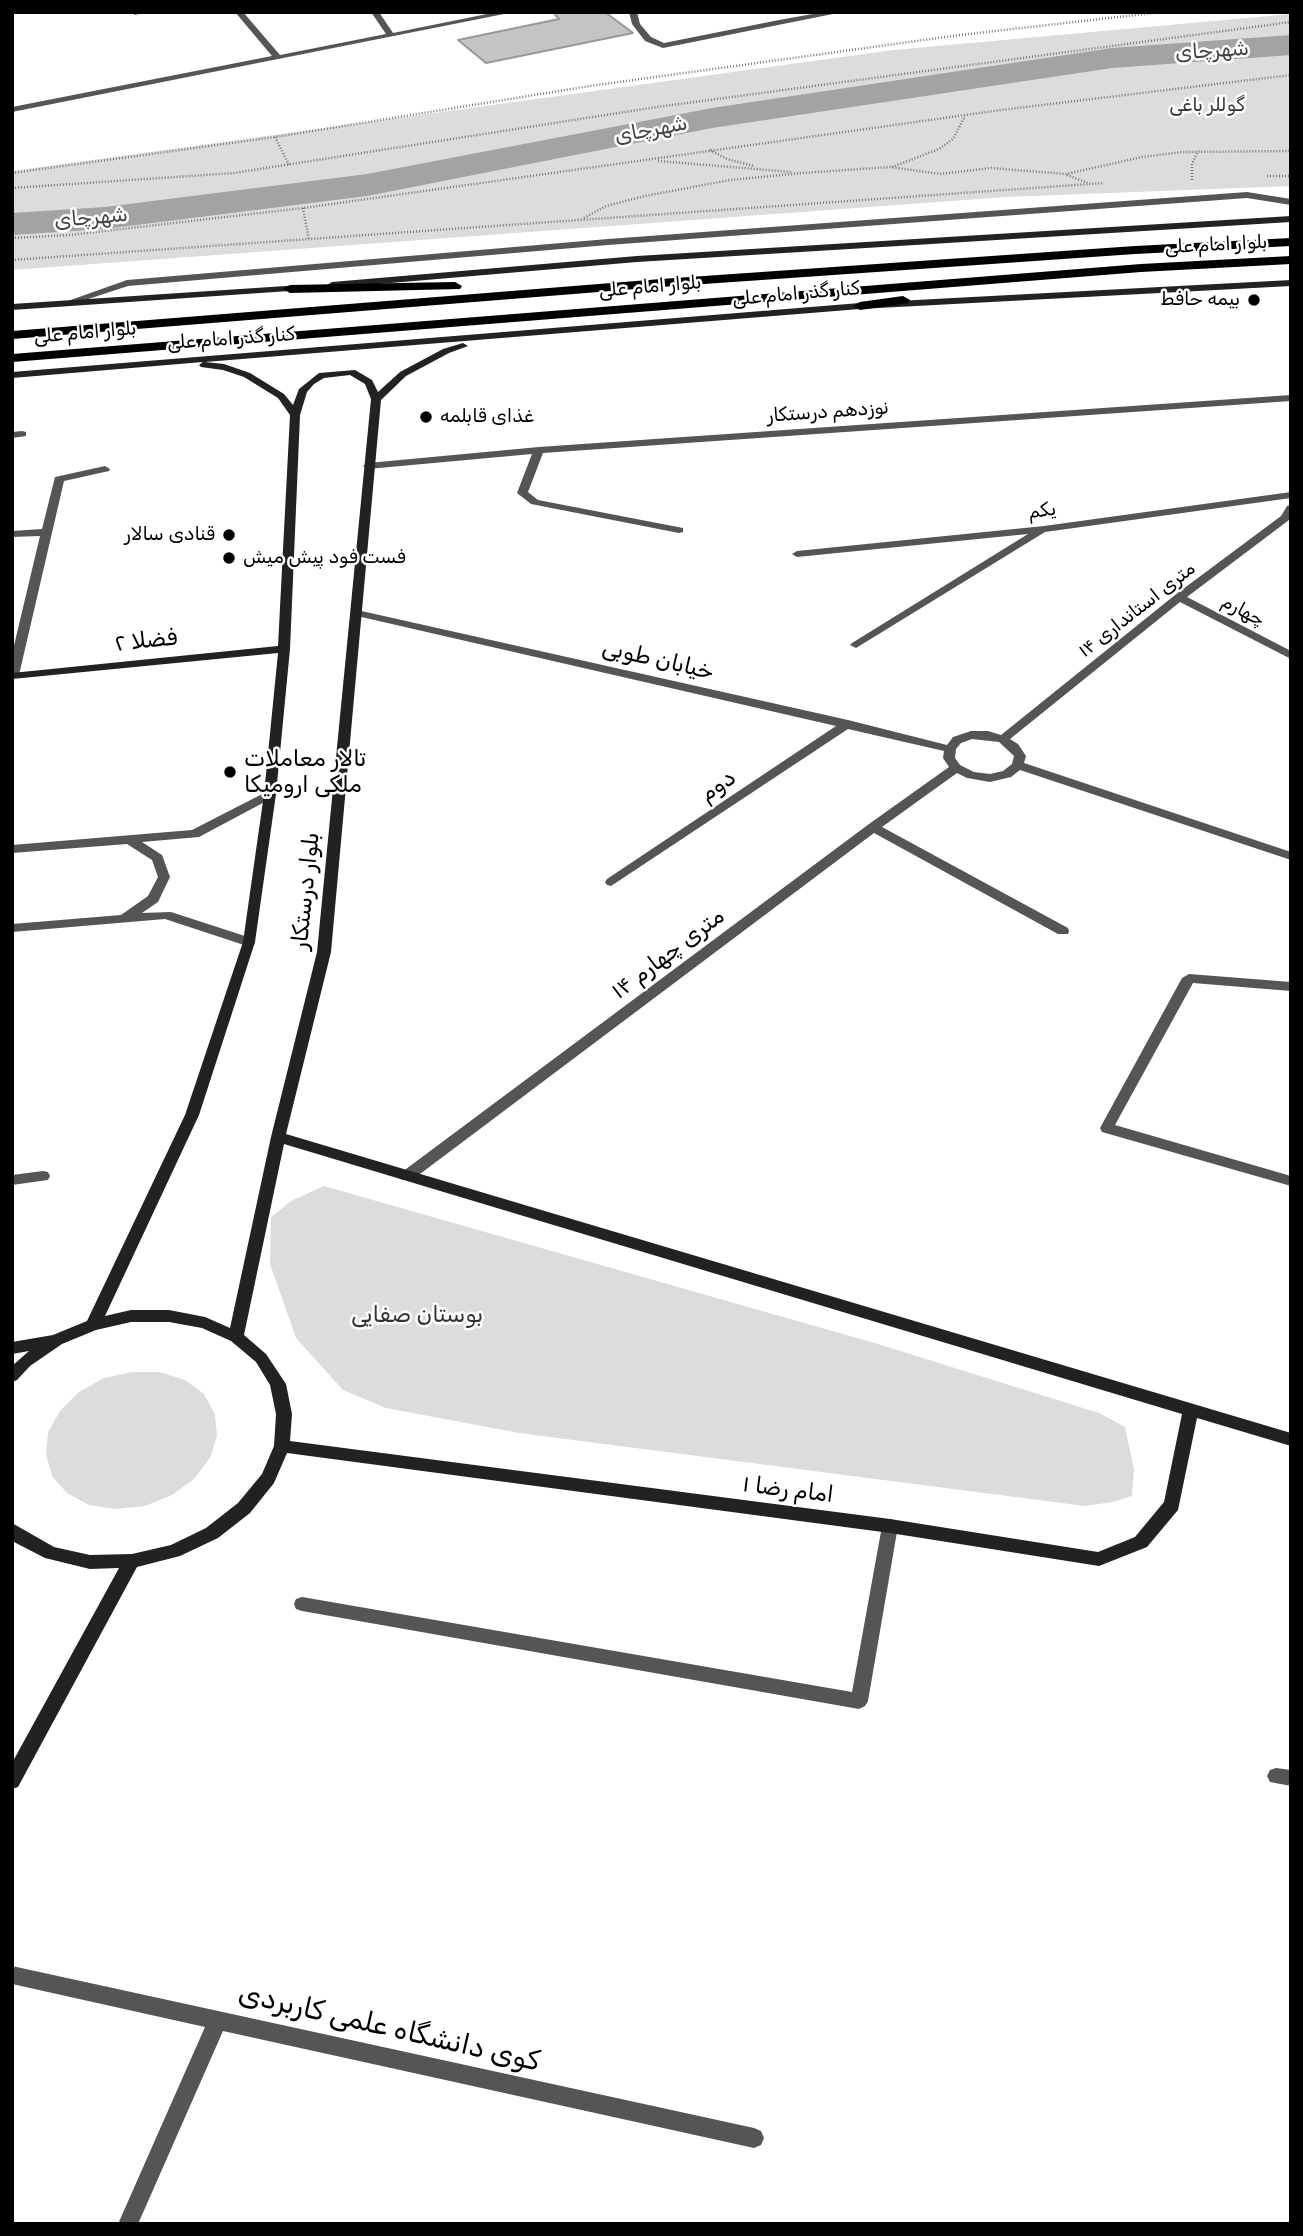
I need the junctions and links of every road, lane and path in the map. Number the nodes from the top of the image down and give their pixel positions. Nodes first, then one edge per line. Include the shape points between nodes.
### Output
1 (142, 12) edge
2 (239, 12) edge
3 (375, 12) edge
4 (510, 12) edge
5 (633, 12) edge
6 (839, 12) edge
7 (1162, 12) edge
8 (135, 13) edge
9 (1291, 22) edge
10 (391, 36) junction
11 (278, 58) junction
12 (1291, 75) edge
13 (12, 110) edge
14 (965, 117) junction
15 (275, 137) junction
16 (709, 150) junction
17 (1198, 150) junction
18 (1291, 151) edge
19 (650, 160) junction
20 (289, 165) junction
21 (890, 167) junction
22 (771, 170) junction
23 (12, 173) edge
24 (802, 173) junction
25 (1066, 174) junction
26 (1291, 176) edge
27 (1263, 177) dead end
28 (1203, 180) dead end
29 (1114, 183) dead end
30 (1088, 184) junction
31 (12, 188) edge
32 (1291, 202) edge
33 (303, 208) junction
34 (1291, 219) edge
35 (580, 220) junction
36 (12, 238) edge
37 (309, 240) junction
38 (1291, 242) edge
39 (12, 260) edge
40 (1291, 260) edge
41 (1141, 268) junction
42 (660, 283) junction
43 (1291, 283) edge
44 (290, 289) junction
45 (70, 302) junction
46 (860, 306) junction
47 (12, 307) edge
48 (12, 334) edge
49 (498, 337) junction
50 (12, 358) edge
51 (162, 361) junction
52 (12, 375) edge
53 (1291, 398) edge
54 (376, 400) junction
55 (295, 415) junction
56 (539, 450) junction
57 (368, 466) junction
58 (106, 469) dead end
59 (1291, 495) edge
60 (1291, 508) edge
61 (1044, 529) junction
62 (679, 530) dead end
63 (48, 531) junction
64 (12, 534) edge
65 (797, 554) dead end
66 (1179, 597) junction
67 (357, 613) junction
68 (856, 645) dead end
69 (284, 649) junction
70 (1291, 656) edge
71 (13, 676) edge
72 (848, 724) junction
73 (1003, 739) junction
74 (950, 749) junction
75 (1017, 765) junction
76 (956, 768) junction
77 (270, 794) junction
78 (873, 827) junction
79 (131, 839) junction
80 (12, 849) edge
81 (1291, 856) edge
82 (611, 882) dead end
83 (123, 919) junction
84 (12, 928) edge
85 (1063, 931) dead end
86 (249, 942) junction
87 (1291, 987) edge
88 (278, 1137) junction
89 (43, 1176) dead end
90 (407, 1176) junction
91 (12, 1180) edge
92 (1291, 1181) edge
93 (93, 1325) junction
94 (236, 1337) junction
95 (57, 1340) junction
96 (12, 1348) edge
97 (12, 1376) edge
98 (1190, 1410) junction
99 (1291, 1440) edge
100 (282, 1446) junction
101 (890, 1526) junction
102 (14, 1538) edge
103 (132, 1561) junction
104 (302, 1604) dead end
105 (12, 1781) edge
106 (12, 1975) edge
107 (218, 2019) junction
108 (754, 2138) dead end
109 (128, 2224) edge

1 - 8 street
2 - 11 street
3 - 10 street
4 - 10 street
5 - 6 street via 648,39 663,46
7 - 15 path via 630,80
9 - 20 path via 657,107
10 - 11 street
11 - 13 street
12 - 14 path
14 - 16 path
14 - 21 path via 953,139 939,149
15 - 20 path
15 - 23 path
16 - 19 path
16 - 22 path
17 - 18 path
17 - 25 path
17 - 28 path via 1192,180
19 - 22 path
19 - 33 path
20 - 31 path
21 - 24 path
21 - 25 path via 940,174 991,168
22 - 24 path
24 - 35 path via 730,180 645,196 607,206
25 - 30 path
26 - 27 path
29 - 30 path
30 - 35 path
32 - 45 street via 1247,194 608,242 127,283
33 - 36 path
33 - 37 path
34 - 44 main road, کنار گذر امام علی via 637,259
35 - 37 path
37 - 39 path
38 - 42 highway, بلوار امام علی
40 - 41 highway, بلوار امام علی
41 - 46 highway
41 - 50 highway, بلوار امام علی
42 - 44 highway
42 - 48 highway, بلوار امام علی
43 - 46 main road, کنار گذر امام علی
44 - 45 main road, کنار گذر امام علی
45 - 47 main road, کنار گذر امام علی
46 - 49 main road, کنار گذر امام علی
49 - 51 main road, کنار گذر امام علی
49 - 54 main road via 446,351 403,373
51 - 52 main road, کنار گذر امام علی
51 - 55 main road via 224,367 247,375 281,396
53 - 56 street, نوزدهم درستکار
54 - 55 main road via 369,382 352,372 321,375 302,391
54 - 57 main road, بلوار درستکار
55 - 69 main road, بلوار درستکار
56 - 57 street, نوزدهم درستکار
56 - 62 street via 522,494 535,502
57 - 67 main road, بلوار درستکار
58 - 63 street via 59,479
59 - 61 street, یکم
60 - 66 street, ۱۴ متری استانداری
61 - 65 street, یکم
61 - 68 street
63 - 64 street
63 - 71 street
66 - 70 street, چهارم
66 - 73 street, ۱۴ متری استانداری
67 - 72 street, خیابان طوبی
67 - 88 main road, بلوار درستکار via 324,952
69 - 71 main road, فضلا ۲
69 - 77 main road, بلوار درستکار
72 - 74 street, خیابان طوبی
72 - 82 street, دوم
73 - 74 street via 971,735 957,740
73 - 75 street via 1020,756
74 - 76 street via 949,758
75 - 76 street via 1007,774 990,778
75 - 81 street
76 - 78 street, ۱۴ متری چهارم
77 - 79 street via 195,834
77 - 86 main road, بلوار درستکار
78 - 85 street
78 - 90 street, ۱۴ متری چهارم
79 - 80 street
79 - 83 street via 158,858 164,877 153,899
83 - 84 street
83 - 86 street via 166,915
86 - 93 main road, بلوار درستکار via 192,1115
87 - 92 street via 1189,978 1107,1128
88 - 90 main road
88 - 94 main road, بلوار درستکار
89 - 91 street
90 - 98 main road
93 - 94 main road via 131,1316 169,1316 205,1323
93 - 95 main road
94 - 100 main road via 261,1358 278,1384 284,1414
95 - 96 main road
95 - 97 main road
98 - 99 main road
98 - 101 main road, امام رضا ۱ via 1172,1504 1141,1542 1099,1559
100 - 101 main road, امام رضا ۱
100 - 103 main road via 268,1478 244,1508 212,1533 174,1551
101 - 104 street via 859,1701
102 - 103 main road via 90,1562
103 - 105 main road
106 - 107 street, کوی دانشگاه علمی کاربردی
107 - 108 street, کوی دانشگاه علمی کاربردی
107 - 109 street

